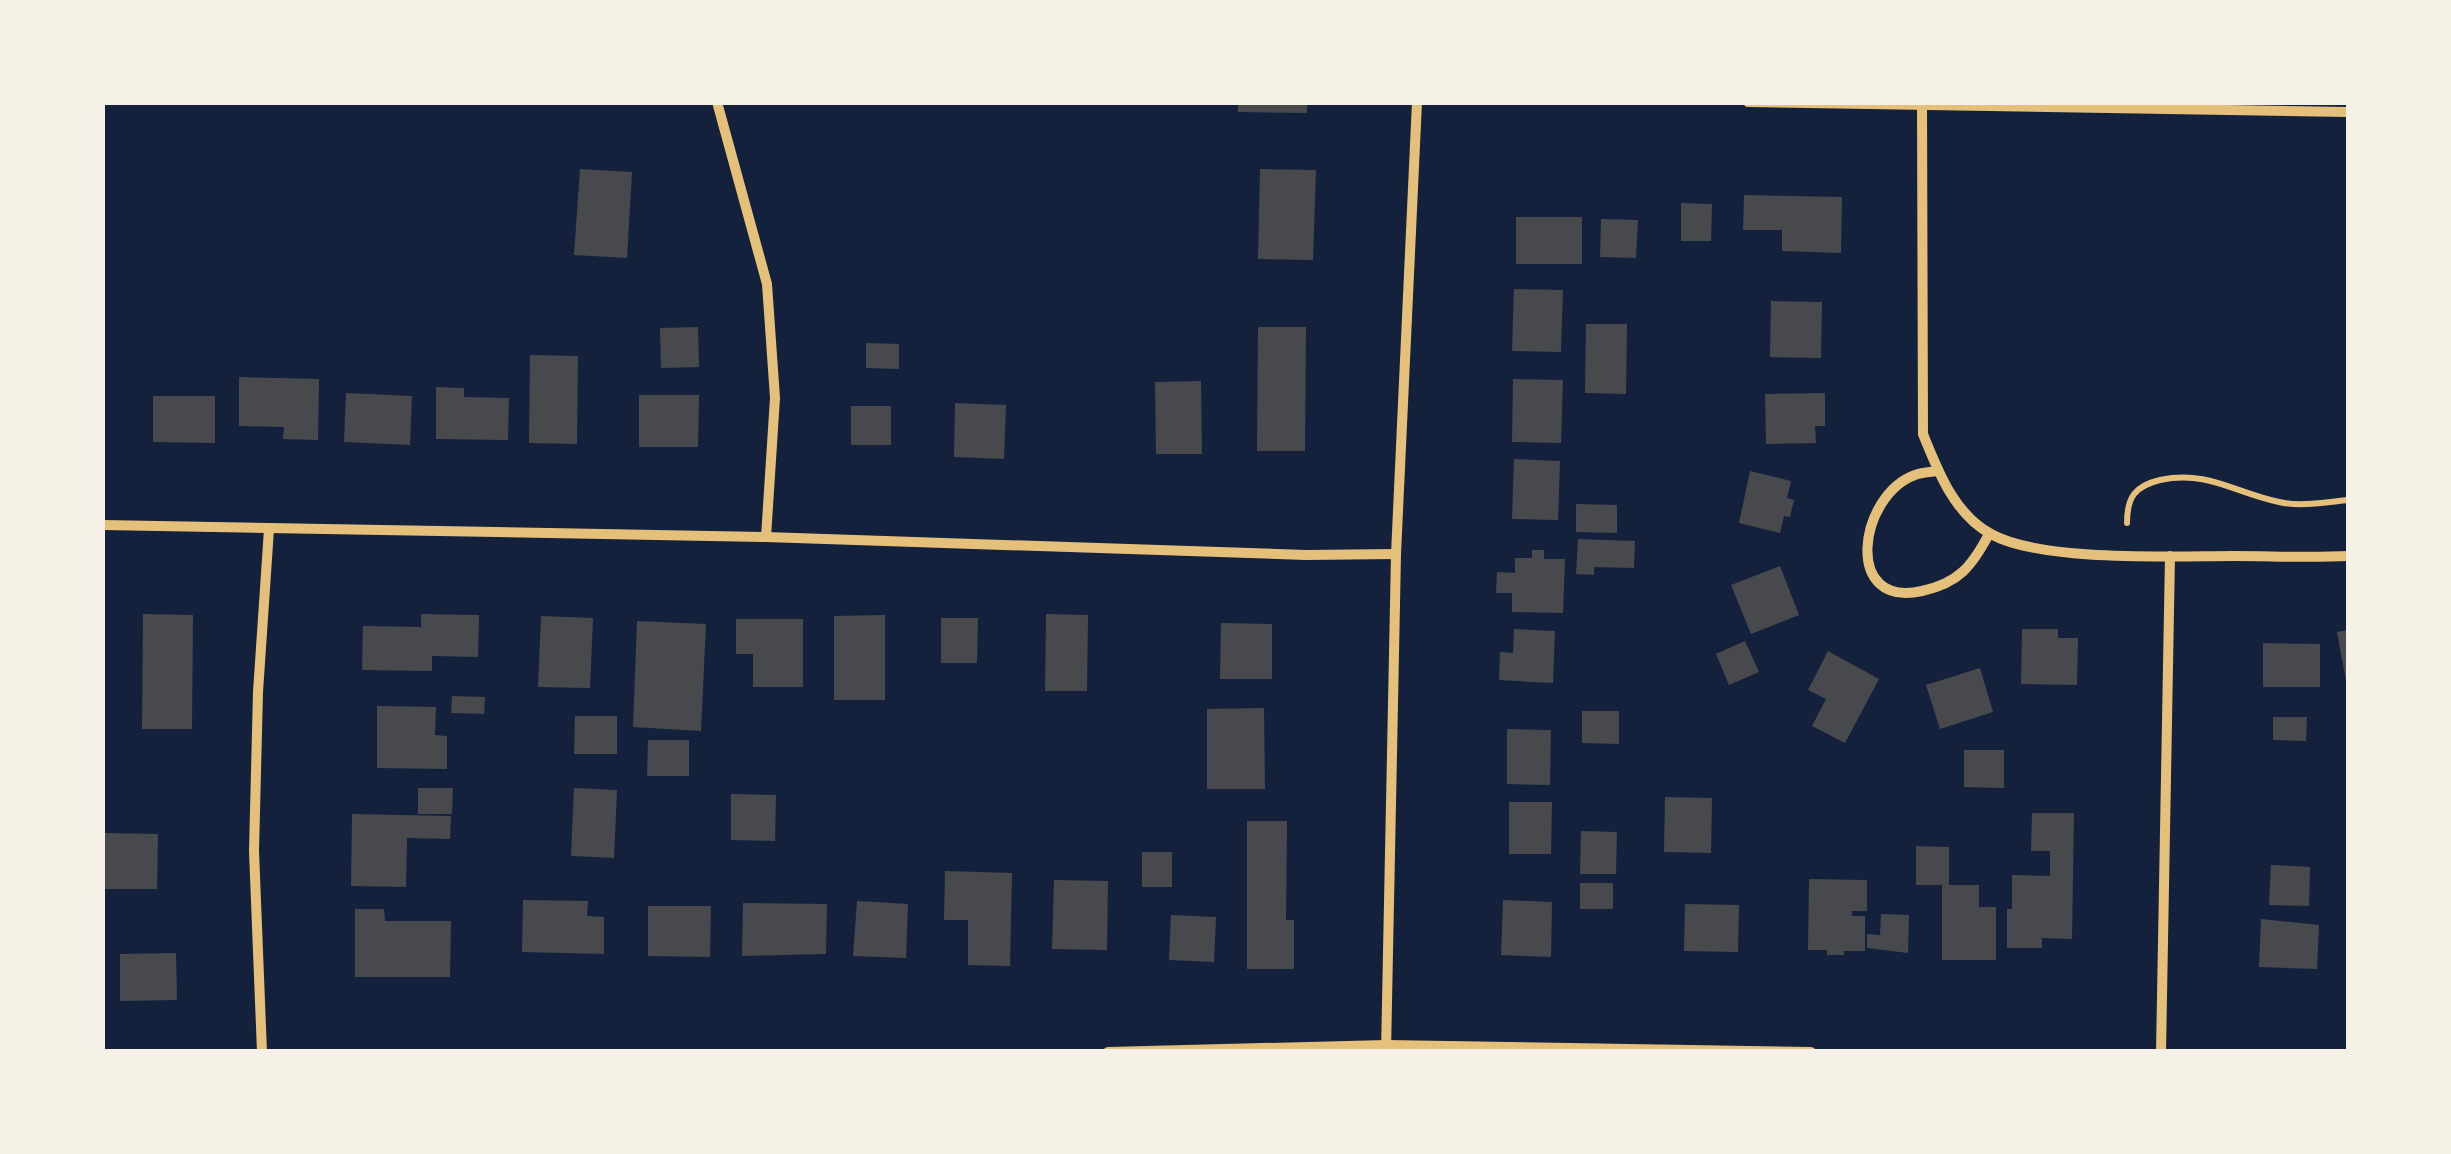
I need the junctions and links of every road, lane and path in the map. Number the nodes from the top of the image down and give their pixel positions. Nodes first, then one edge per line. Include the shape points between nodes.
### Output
1 (717, 102) edge
2 (1417, 102) edge
3 (1748, 102) edge
4 (1922, 104) edge
5 (2348, 112) edge
6 (1938, 472) junction
7 (2348, 500) edge
8 (2126, 523) dead end
9 (102, 525) edge
10 (269, 530) junction
11 (1990, 534) junction
12 (766, 537) junction
13 (1396, 554) junction
14 (2170, 556) junction
15 (2348, 556) edge
16 (1386, 1048) edge
17 (262, 1052) edge
18 (1108, 1052) edge
19 (1811, 1052) edge
20 (2162, 1052) edge

1 - 12 street via 767,284 775,398
2 - 13 street
3 - 4 street
4 - 5 street
4 - 6 street via 1923,434
6 - 11 street via 1956,502
6 - 11 street via 1914,475 1869,524 1867,565 1882,587 1903,595 1957,579
7 - 8 path via 2282,503 2182,476 2141,484 2130,498
9 - 10 street
10 - 12 street
10 - 17 street via 254,831
11 - 14 street via 2037,550
12 - 13 street
13 - 16 street
14 - 15 street
14 - 20 street
16 - 18 street
16 - 19 street

